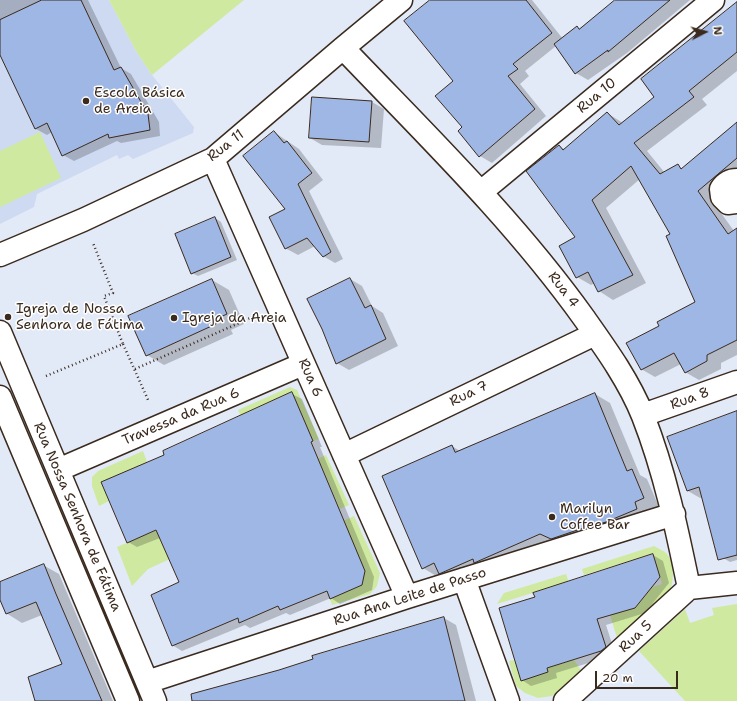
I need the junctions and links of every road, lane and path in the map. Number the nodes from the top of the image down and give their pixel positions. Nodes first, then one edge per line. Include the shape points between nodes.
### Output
1 (401, 0) edge
2 (713, 0) edge
3 (343, 48) junction
4 (213, 159) junction
5 (737, 180) edge
6 (481, 192) junction
7 (732, 202) edge
8 (83, 220) junction
9 (0, 255) edge
10 (278, 306) junction
11 (0, 332) edge
12 (595, 334) junction
13 (123, 344) junction
14 (303, 364) junction
15 (135, 369) junction
16 (8, 376) edge
17 (40, 378) dead end
18 (737, 382) edge
19 (0, 396) edge
20 (643, 415) junction
21 (160, 427) junction
22 (344, 455) junction
23 (58, 470) junction
24 (674, 514) junction
25 (464, 579) junction
26 (737, 583) edge
27 (689, 588) junction
28 (407, 597) junction
29 (151, 692) edge
30 (128, 701) edge
31 (508, 701) edge
32 (565, 701) edge

1 - 3 street, Rua 11
2 - 6 street, Rua 10
3 - 4 street, Rua 11
3 - 6 street, Rua 4
4 - 8 street, Rua 11
4 - 10 street, Rua 6
5 - 7 street via 724,184 721,189 722,197
6 - 12 street, Rua 4 via 556,280
8 - 9 street, Rua 11
8 - 13 path via 113,293 104,296
10 - 14 street, Rua 6
10 - 15 path
11 - 16 street, Rua Nossa Senhora de Fátima
12 - 20 street, Rua 4 via 619,370
12 - 22 street, Rua 7
13 - 15 path
13 - 17 path
14 - 21 street, Travessa da Rua 6
14 - 22 street, Rua 6
15 - 21 path
16 - 23 street, Rua Nossa Senhora de Fátima
18 - 20 street, Rua 8
19 - 30 street, Rua Nossa Senhora de Fátima
20 - 24 street, Rua 4
21 - 23 street, Travessa da Rua 6
22 - 28 street, Rua 6
23 - 29 street, Rua Nossa Senhora de Fátima
24 - 25 street, Rua Ana Leite de Passo
24 - 27 street, Rua 4
25 - 28 street, Rua Ana Leite de Passo
25 - 31 street
26 - 27 street
27 - 32 street, Rua 5
28 - 29 street, Rua Ana Leite de Passo

